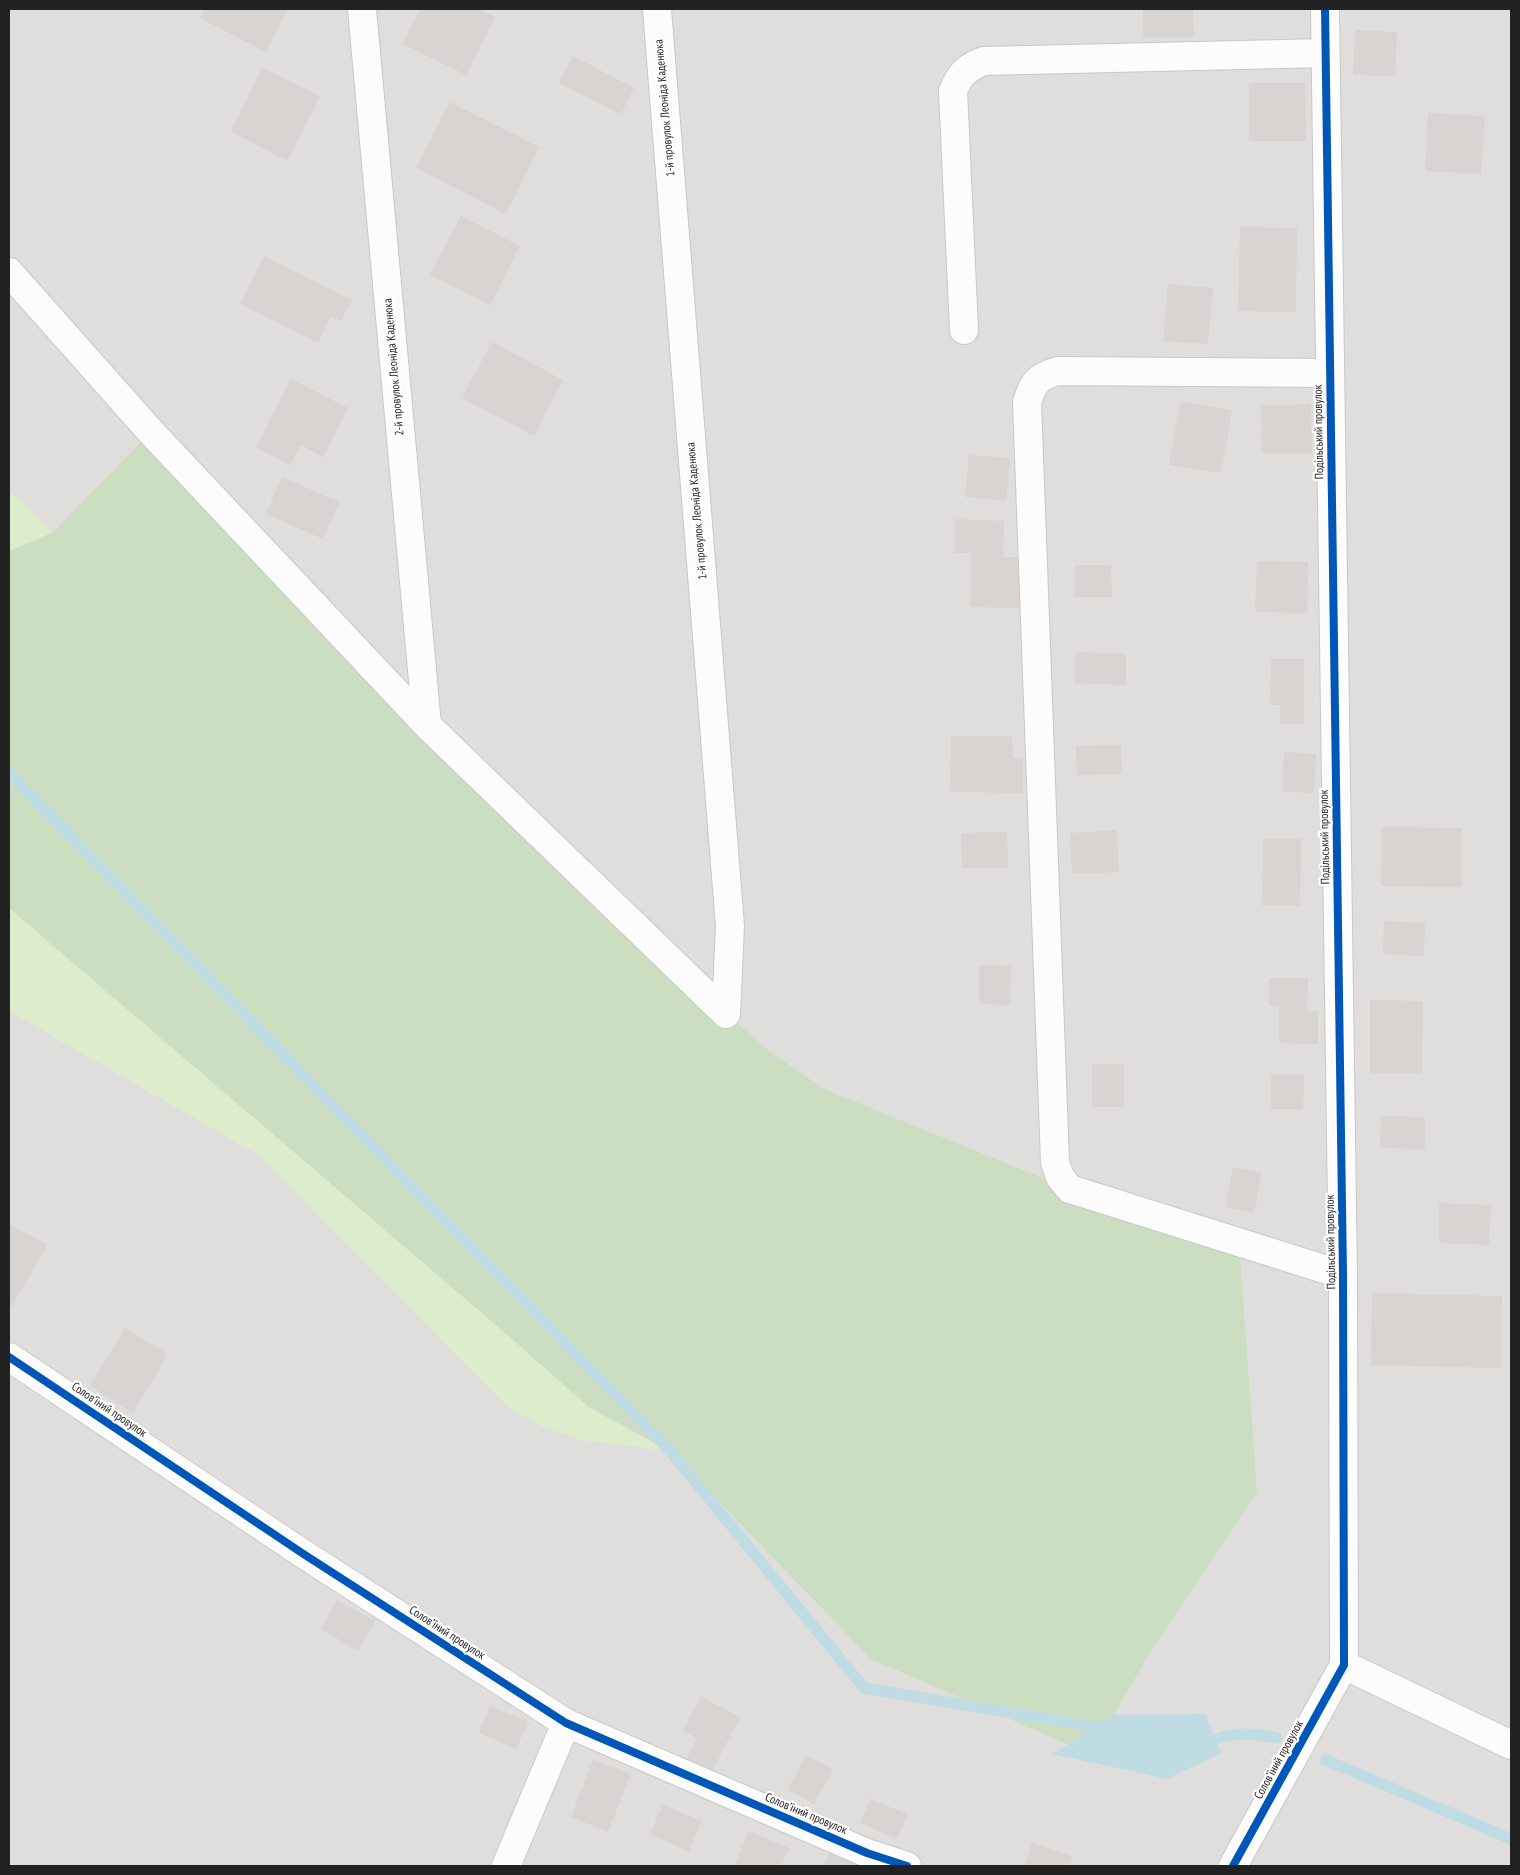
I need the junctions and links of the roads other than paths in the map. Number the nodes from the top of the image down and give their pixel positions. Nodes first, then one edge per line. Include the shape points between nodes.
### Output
1 (362, 9) edge
2 (657, 9) edge
3 (1325, 9) edge
4 (1325, 53) junction
5 (9, 272) edge
6 (964, 330) dead end
7 (1329, 373) junction
8 (427, 725) junction
9 (1342, 1275) junction
10 (9, 1357) edge
11 (1344, 1665) junction
12 (566, 1723) junction
13 (1511, 1745) edge
14 (506, 1866) edge
15 (907, 1866) edge
16 (1233, 1866) edge

1 - 8 street, 2-й провулок Леоніда Каденюка
2 - 8 street, 1-й провулок Леоніда Каденюка via 730,926 726,1014
3 - 4 street, Подільський провулок
4 - 6 street via 984,60 970,66 959,76 953,91
4 - 7 street, Подільський провулок
5 - 8 street via 151,432
7 - 9 street, Подільський провулок
7 - 9 street via 1058,371 1042,375 1031,389 1027,402 1055,1162 1060,1177 1070,1188
9 - 11 street, Подільський провулок
10 - 12 street, Соловʼїний провулок via 305,1555
11 - 13 street
11 - 16 street, Соловʼїний провулок
12 - 14 street
12 - 15 street, Соловʼїний провулок via 867,1853

